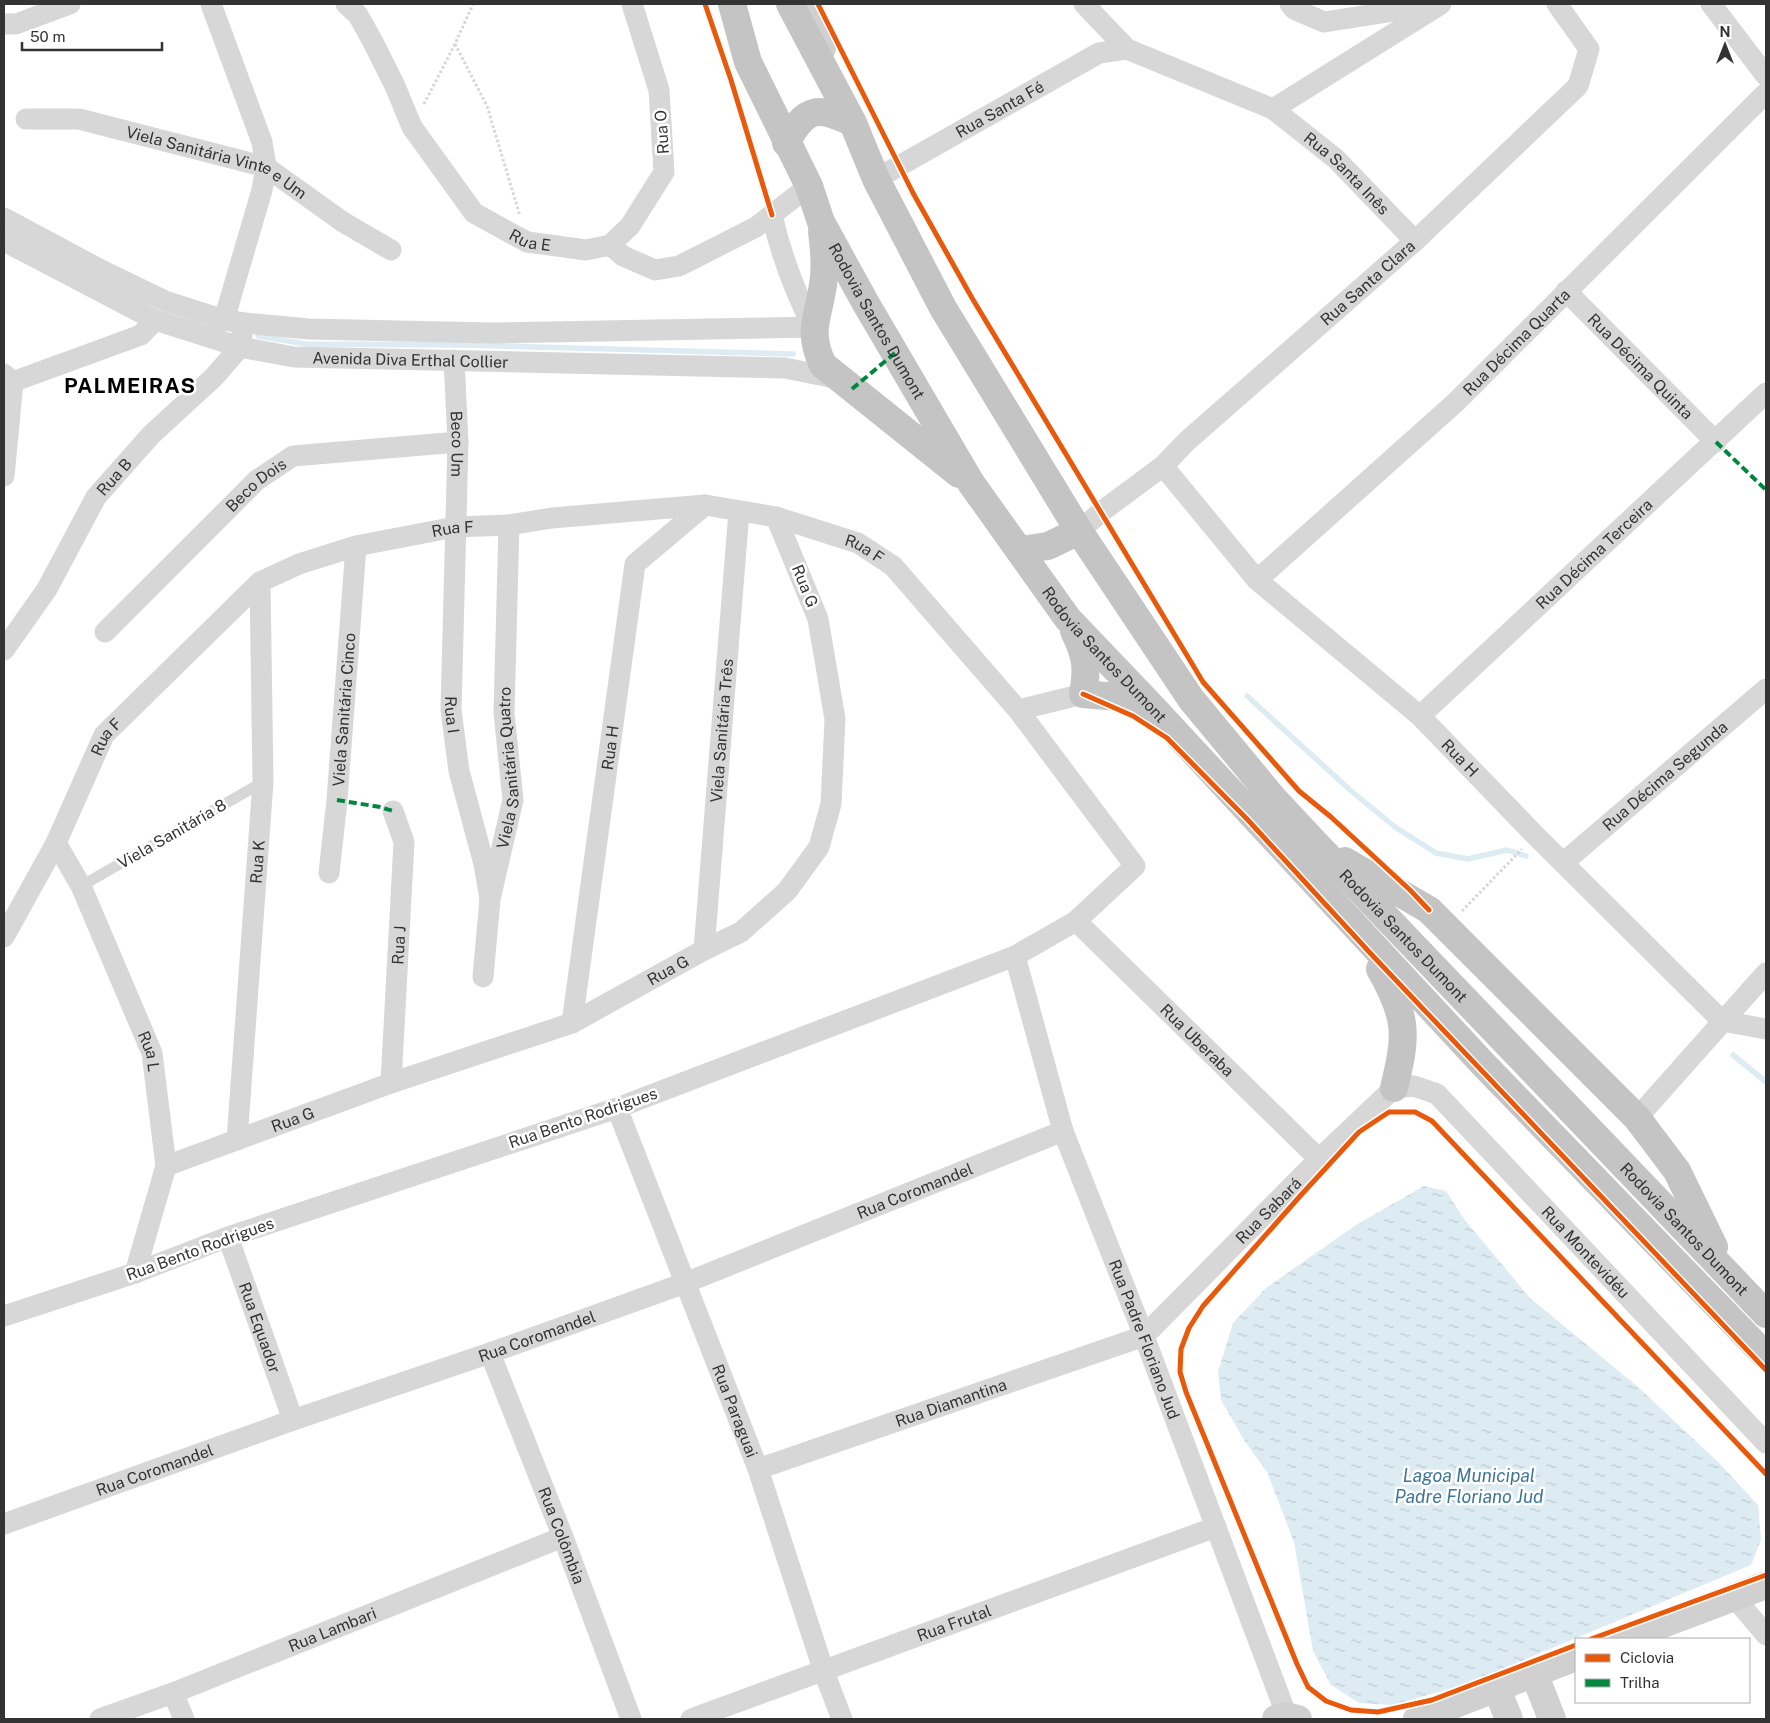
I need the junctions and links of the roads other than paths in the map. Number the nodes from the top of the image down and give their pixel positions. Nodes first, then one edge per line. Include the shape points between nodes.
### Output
1 (70, 4) edge
2 (211, 4) edge
3 (346, 4) edge
4 (632, 4) edge
5 (732, 4) edge
6 (790, 4) edge
7 (807, 4) edge
8 (1084, 4) edge
9 (1290, 4) edge
10 (1440, 4) edge
11 (1556, 4) edge
12 (1710, 4) edge
13 (4, 24) edge
14 (1127, 49) junction
15 (1766, 76) edge
16 (834, 85) junction
17 (1766, 93) edge
18 (1274, 109) junction
19 (26, 119) dead end
20 (853, 123) junction
21 (786, 143) junction
22 (266, 167) junction
23 (876, 179) junction
24 (809, 186) junction
25 (772, 215) junction
26 (4, 218) edge
27 (822, 222) junction
28 (4, 241) edge
29 (1415, 241) junction
30 (610, 245) junction
31 (391, 250) dead end
32 (1566, 291) junction
33 (155, 320) junction
34 (234, 321) junction
35 (813, 327) junction
36 (240, 347) junction
37 (454, 360) junction
38 (841, 379) junction
39 (7, 380) edge
40 (1766, 393) edge
41 (458, 442) junction
42 (1716, 442) junction
43 (1163, 466) junction
44 (4, 476) edge
45 (971, 483) junction
46 (705, 504) junction
47 (739, 511) junction
48 (776, 517) junction
49 (510, 525) junction
50 (455, 527) junction
51 (1079, 531) junction
52 (356, 546) junction
53 (1020, 550) junction
54 (1257, 580) junction
55 (260, 582) junction
56 (1068, 619) junction
57 (104, 632) dead end
58 (4, 650) edge
59 (1766, 689) edge
60 (1083, 694) junction
61 (1154, 708) junction
62 (1018, 710) junction
63 (1420, 716) junction
64 (263, 782) junction
65 (393, 811) dead end
66 (56, 843) junction
67 (1316, 844) junction
68 (1563, 863) junction
69 (1135, 866) joint
70 (329, 873) dead end
71 (81, 886) junction
72 (490, 899) junction
73 (1076, 921) junction
74 (1356, 929) junction
75 (4, 937) edge
76 (704, 950) junction
77 (1015, 956) junction
78 (1766, 973) edge
79 (483, 977) dead end
80 (1722, 1021) junction
81 (572, 1023) junction
82 (1766, 1029) edge
83 (1766, 1042) edge
84 (391, 1082) junction
85 (1394, 1088) junction
86 (617, 1108) junction
87 (1637, 1118) junction
88 (1063, 1131) junction
89 (237, 1140) junction
90 (1319, 1159) junction
91 (166, 1166) junction
92 (228, 1237) junction
93 (135, 1273) junction
94 (1729, 1275) junction
95 (685, 1283) junction
96 (1766, 1314) edge
97 (4, 1316) edge
98 (1144, 1336) junction
99 (490, 1354) junction
100 (1766, 1356) edge
101 (293, 1420) junction
102 (1766, 1443) edge
103 (758, 1469) junction
104 (4, 1524) edge
105 (1216, 1527) junction
106 (563, 1537) junction
107 (1766, 1585) edge
108 (1734, 1597) junction
109 (1766, 1635) edge
110 (1626, 1638) edge
111 (1575, 1657) edge
112 (824, 1672) junction
113 (1534, 1673) junction
114 (1496, 1687) junction
115 (173, 1693) junction
116 (1287, 1718) edge
117 (100, 1719) edge
118 (184, 1719) edge
119 (631, 1719) edge
120 (691, 1719) edge
121 (842, 1719) edge
122 (1417, 1719) edge
123 (1509, 1719) edge
124 (1552, 1719) edge

1 - 13 street via 16,24
2 - 22 street via 262,142
3 - 30 street, Rua E via 358,15 373,42 412,127 474,213 527,242 586,250
4 - 30 street, Rua O via 659,90 664,172 630,226
5 - 21 highway, Rodovia Santos Dumont via 748,62
6 - 16 highway, Rodovia Santos Dumont
7 - 16 street
8 - 14 street
9 - 10 street via 1294,9 1324,22
10 - 18 street
11 - 29 street, Rua Santa Clara via 1589,49 1578,86
12 - 15 street
14 - 18 street, Rua Santa Inês
14 - 23 street, Rua Santa Fé via 1099,53
16 - 20 highway, Rodovia Santos Dumont
17 - 32 street, Rua Décima Quarta
18 - 29 street, Rua Santa Inês via 1336,158
19 - 22 street, Viela Sanitária Vinte e Um via 79,119
20 - 21 highway via 829,111 814,111 795,126
20 - 23 highway, Rodovia Santos Dumont
21 - 24 highway, Rodovia Santos Dumont
22 - 31 street, Viela Sanitária Vinte e Um via 343,222
22 - 34 street
23 - 51 highway, Rodovia Santos Dumont via 943,308
24 - 25 street
24 - 27 highway, Rodovia Santos Dumont
25 - 30 street via 756,227 679,266 655,270 623,256
25 - 35 street via 794,291
26 - 34 street, Avenida Diva Erthal Collier via 165,301
27 - 35 highway via 825,263
27 - 45 highway, Rodovia Santos Dumont
28 - 33 street, Avenida Diva Erthal Collier
29 - 43 street, Rua Santa Clara via 1187,441
32 - 42 street, Rua Décima Quinta
32 - 54 street, Rua Décima Quarta via 1456,402
33 - 36 street, Avenida Diva Erthal Collier
33 - 39 street via 141,335
34 - 35 street, Avenida Diva Erthal Collier via 310,329 491,333
34 - 36 street
35 - 38 highway via 816,351 823,365
36 - 37 street, Avenida Diva Erthal Collier via 294,357
36 - 58 street, Rua B via 214,377 151,435 96,497 47,590
37 - 38 street, Avenida Diva Erthal Collier via 785,368
37 - 41 street, Beco Um
38 - 45 highway
39 - 44 street
40 - 42 street, Rua Décima Terceira
41 - 50 street, Beco Um
41 - 57 street, Beco Dois via 293,456 256,480
42 - 63 street, Rua Décima Terceira
43 - 51 street, Rua Santa Clara
43 - 54 street, Rua H
45 - 53 highway, Rodovia Santos Dumont
46 - 47 street, Rua F
46 - 49 street, Rua F
46 - 81 street, Rua H via 635,564
47 - 48 street, Rua F
47 - 76 street, Viela Sanitária Três
48 - 62 street, Rua F via 858,543 893,566
48 - 76 street, Rua G via 818,620 835,719 831,804 819,847 787,891 742,932
49 - 50 street, Rua F
49 - 72 street, Viela Sanitária Quatro via 504,713 513,800
50 - 52 street, Rua F
50 - 72 street, Rua I via 451,710 460,771
51 - 53 highway via 1048,546
51 - 67 highway, Rodovia Santos Dumont via 1191,699 1273,798
52 - 55 street, Rua F via 299,564
52 - 70 street, Viela Sanitária Cinco
53 - 56 highway, Rodovia Santos Dumont
54 - 63 street, Rua H
55 - 64 street, Rua K
55 - 66 street, Rua F via 104,735
56 - 60 highway via 1086,661
56 - 61 highway, Rodovia Santos Dumont
59 - 68 street, Rua Décima Segunda
60 - 61 highway via 1130,698
60 - 62 street
61 - 74 highway, Rodovia Santos Dumont
62 - 69 street, Rua F
63 - 68 street, Rua H
64 - 71 lane, Viela Sanitária 8
64 - 89 street, Rua K
65 - 84 street, Rua J via 404,842
66 - 71 street, Rua L
66 - 75 street, Rua F
67 - 87 highway via 1429,910
67 - 94 highway, Rodovia Santos Dumont
68 - 80 street, Rua H
69 - 73 street, Rua Bento Rodrigues
71 - 91 street, Rua L via 152,1054
72 - 79 street, Viela Sanitária Quatro
73 - 77 street, Rua Bento Rodrigues
73 - 90 street, Rua Uberaba
74 - 85 highway via 1396,998 1404,1025 1403,1052
74 - 100 highway, Rodovia Santos Dumont
76 - 81 street, Rua G
77 - 86 street, Rua Bento Rodrigues
77 - 88 street, Rua Padre Floriano Jud
78 - 80 street
80 - 82 street
80 - 83 street, Rua H
80 - 87 street
81 - 84 street, Rua G
84 - 89 street, Rua G
85 - 90 street, Rua Sabará
85 - 102 street, Rua Montevidéu via 1414,1086 1437,1094
86 - 92 street, Rua Bento Rodrigues
86 - 95 street, Rua Paraguai
87 - 94 highway via 1677,1171
88 - 95 street, Rua Coromandel
88 - 98 street, Rua Padre Floriano Jud
89 - 91 street, Rua G
90 - 98 street, Rua Sabará
91 - 93 street, Rua L
92 - 93 street, Rua Bento Rodrigues
92 - 101 street, Rua Equador
93 - 97 street, Rua Bento Rodrigues
94 - 96 highway, Rodovia Santos Dumont
95 - 99 street, Rua Coromandel
95 - 103 street, Rua Paraguai
98 - 103 street, Rua Diamantina
98 - 105 street, Rua Padre Floriano Jud
99 - 101 street, Rua Coromandel
99 - 106 street, Rua Colômbia
101 - 104 street, Rua Coromandel
103 - 112 street, Rua Paraguai
105 - 112 street, Rua Frutal
105 - 116 street, Rua Padre Floriano Jud
106 - 115 street, Rua Lambari
106 - 119 street, Rua Colômbia
107 - 108 street
108 - 109 street
108 - 110 street
111 - 113 street
112 - 120 street, Rua Frutal
112 - 121 street, Rua Paraguai
113 - 114 street
113 - 124 street
114 - 122 street
114 - 123 street
115 - 117 street, Rua Lambari
115 - 118 street

